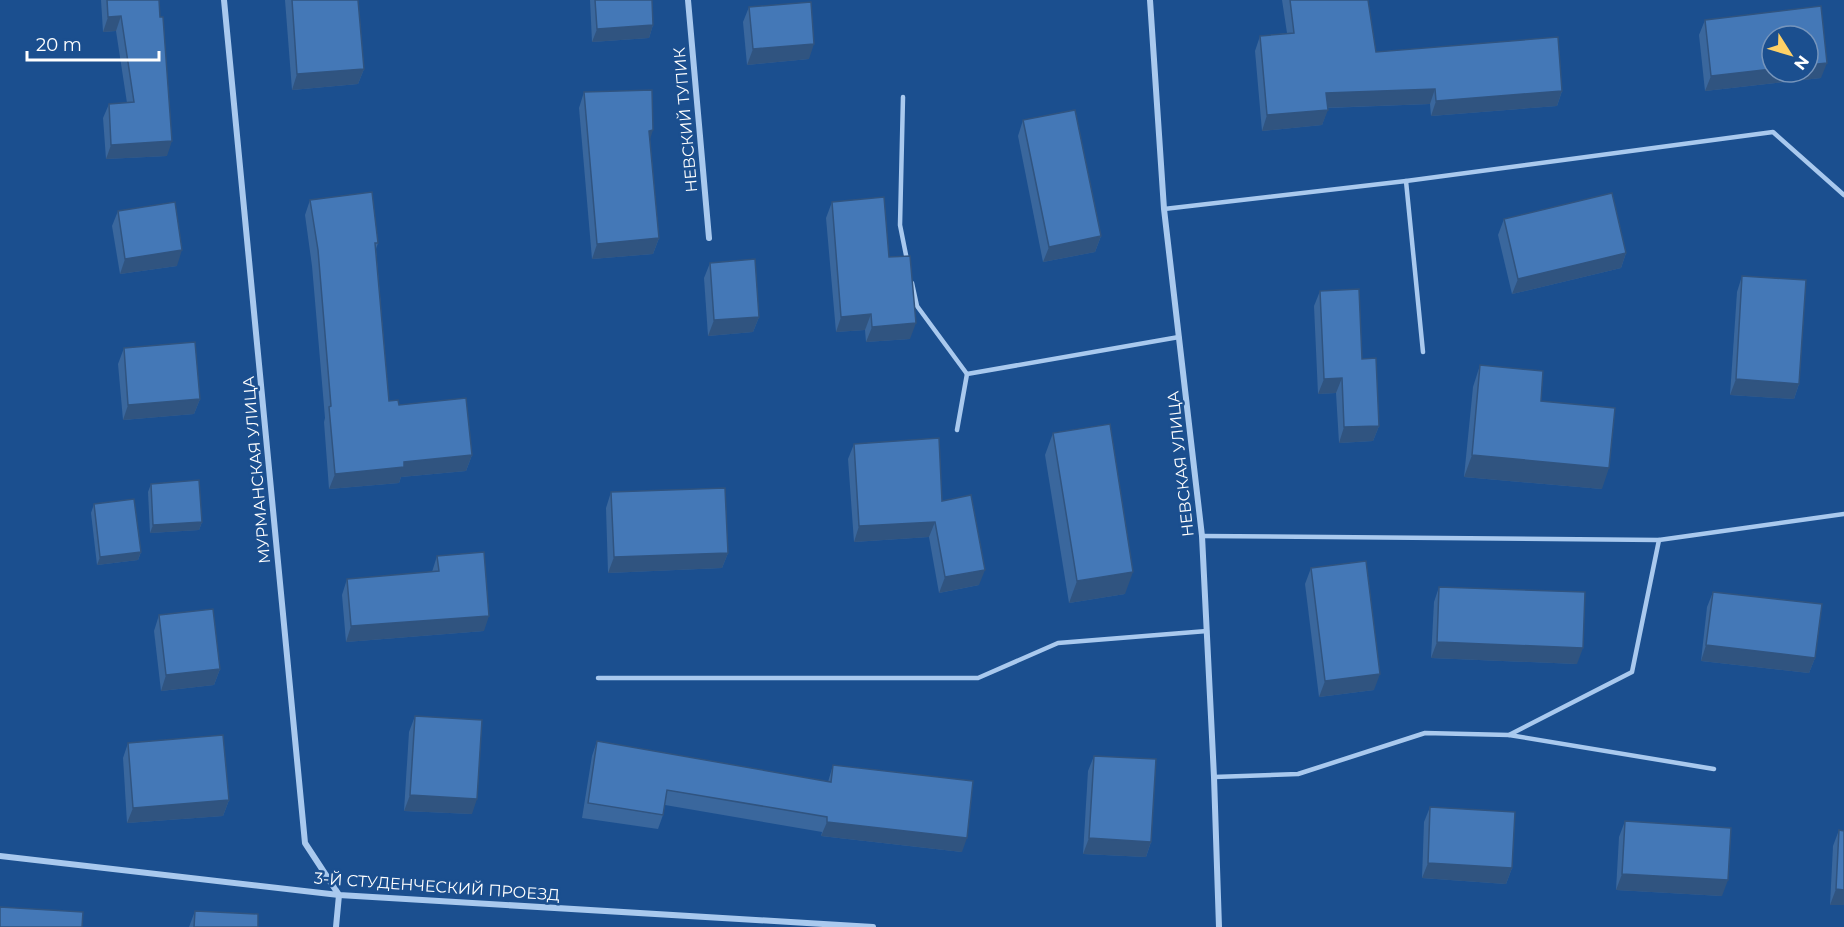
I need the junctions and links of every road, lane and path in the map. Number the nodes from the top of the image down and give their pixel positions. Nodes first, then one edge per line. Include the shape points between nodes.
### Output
1 (224, 0) edge
2 (688, 0) edge
3 (1150, 0) edge
4 (903, 97) dead end
5 (1406, 181) junction
6 (1844, 195) edge
7 (1164, 209) junction
8 (709, 238) dead end
9 (1179, 337) junction
10 (1423, 352) dead end
11 (967, 374) junction
12 (957, 430) dead end
13 (1844, 514) edge
14 (1202, 536) junction
15 (1659, 540) junction
16 (1207, 631) junction
17 (598, 678) dead end
18 (1509, 735) junction
19 (1714, 769) dead end
20 (1215, 777) junction
21 (0, 856) edge
22 (339, 895) junction
23 (336, 927) edge
24 (873, 927) edge
25 (1219, 927) edge

1 - 22 street, МУРМАНСКАЯ УЛИЦА via 305,843
2 - 8 street, НЕВСКИЙ ТУПИК
3 - 7 street, НЕВСКАЯ УЛИЦА
4 - 11 lane via 900,225 916,306
5 - 6 lane via 1773,132
5 - 7 lane
5 - 10 lane
7 - 9 street, НЕВСКАЯ УЛИЦА
9 - 11 lane
9 - 14 street, НЕВСКАЯ УЛИЦА
11 - 12 lane
13 - 15 lane
14 - 15 lane
14 - 16 street, НЕВСКАЯ УЛИЦА
15 - 18 lane via 1632,672
16 - 17 lane via 1058,643 978,678
16 - 20 street, НЕВСКАЯ УЛИЦА
18 - 19 lane
18 - 20 lane via 1425,734 1298,774
20 - 25 street, НЕВСКАЯ УЛИЦА
21 - 22 street, 3-Й СТУДЕНЧЕСКИЙ ПРОЕЗД
22 - 23 street
22 - 24 street, 3-Й СТУДЕНЧЕСКИЙ ПРОЕЗД

